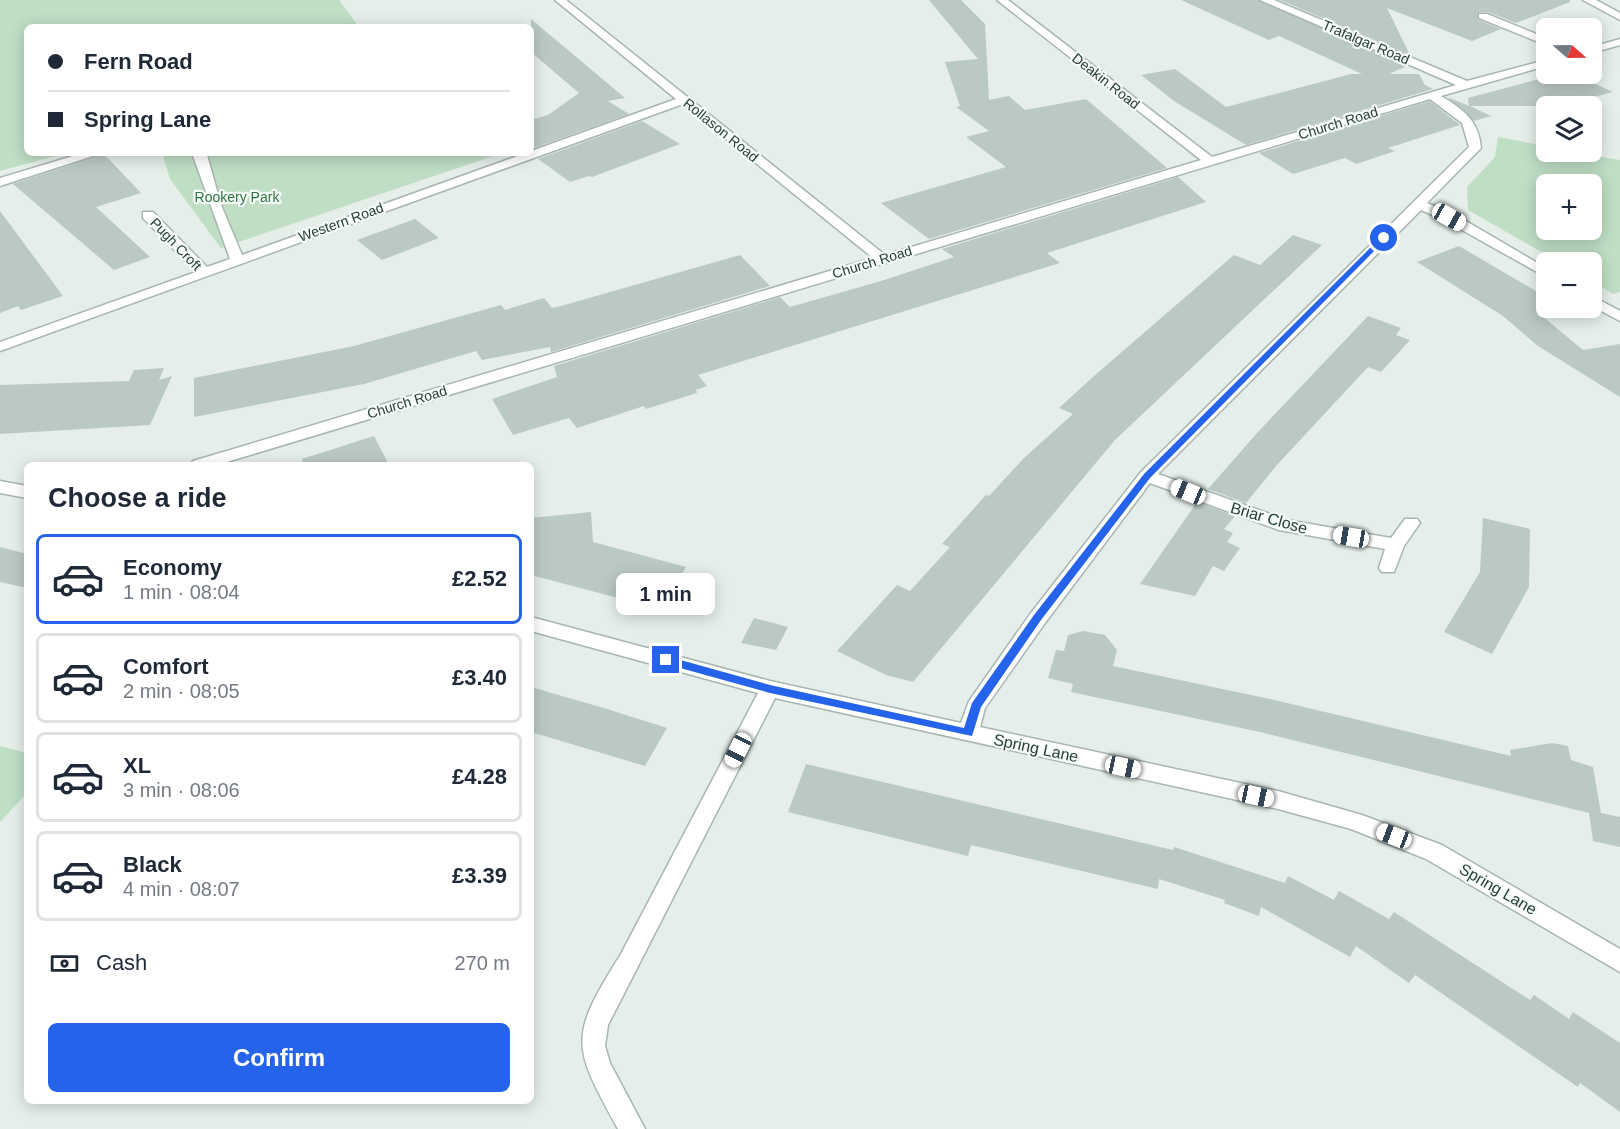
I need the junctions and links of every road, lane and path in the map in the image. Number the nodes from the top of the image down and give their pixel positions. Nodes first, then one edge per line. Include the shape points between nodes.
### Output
1 (560, 0) edge
2 (1002, 0) edge
3 (1265, 0) edge
4 (1588, 0) edge
5 (1483, 16) dead end
6 (1620, 17) edge
7 (1536, 38) edge
8 (1620, 42) edge
9 (1602, 47) edge
10 (1536, 66) edge
11 (1466, 85) junction
12 (1431, 95) junction
13 (684, 100) junction
14 (534, 154) edge
15 (86, 156) edge
16 (201, 156) edge
17 (528, 156) edge
18 (1210, 161) junction
19 (0, 182) edge
20 (1418, 204) junction
21 (148, 215) dead end
22 (882, 259) junction
23 (237, 260) junction
24 (1536, 267) edge
25 (205, 273) junction
26 (1602, 306) edge
27 (1620, 317) edge
28 (0, 347) edge
29 (209, 462) edge
30 (1147, 476) junction
31 (0, 487) edge
32 (24, 491) edge
33 (1411, 523) dead end
34 (1395, 545) junction
35 (1388, 568) dead end
36 (534, 625) edge
37 (770, 689) junction
38 (968, 733) junction
39 (1620, 961) edge
40 (632, 1129) edge

1 - 13 street, Rollason Road
2 - 18 street, Deakin Road
3 - 11 street, Trafalgar Road
4 - 6 street
5 - 7 street
8 - 9 street
10 - 11 street, Church Road
11 - 12 street, Church Road
12 - 18 street, Church Road
12 - 20 street via 1469,120 1475,148
13 - 14 street, Western Road
13 - 22 street, Rollason Road
15 - 19 street
16 - 23 street
17 - 23 street, Western Road
18 - 22 street, Church Road
20 - 24 street via 1449,217
20 - 30 street
21 - 25 street, Pugh Croft
22 - 29 street, Church Road
23 - 25 street, Western Road
25 - 28 street, Western Road
26 - 27 street
30 - 34 street, Briar Close via 1285,526
30 - 38 street via 976,706
31 - 32 street
33 - 34 street
34 - 35 street
36 - 37 street, Spring Lane
37 - 38 street, Spring Lane
37 - 40 street via 603,1005 592,1045
38 - 39 street, Spring Lane via 1354,820 1434,852

